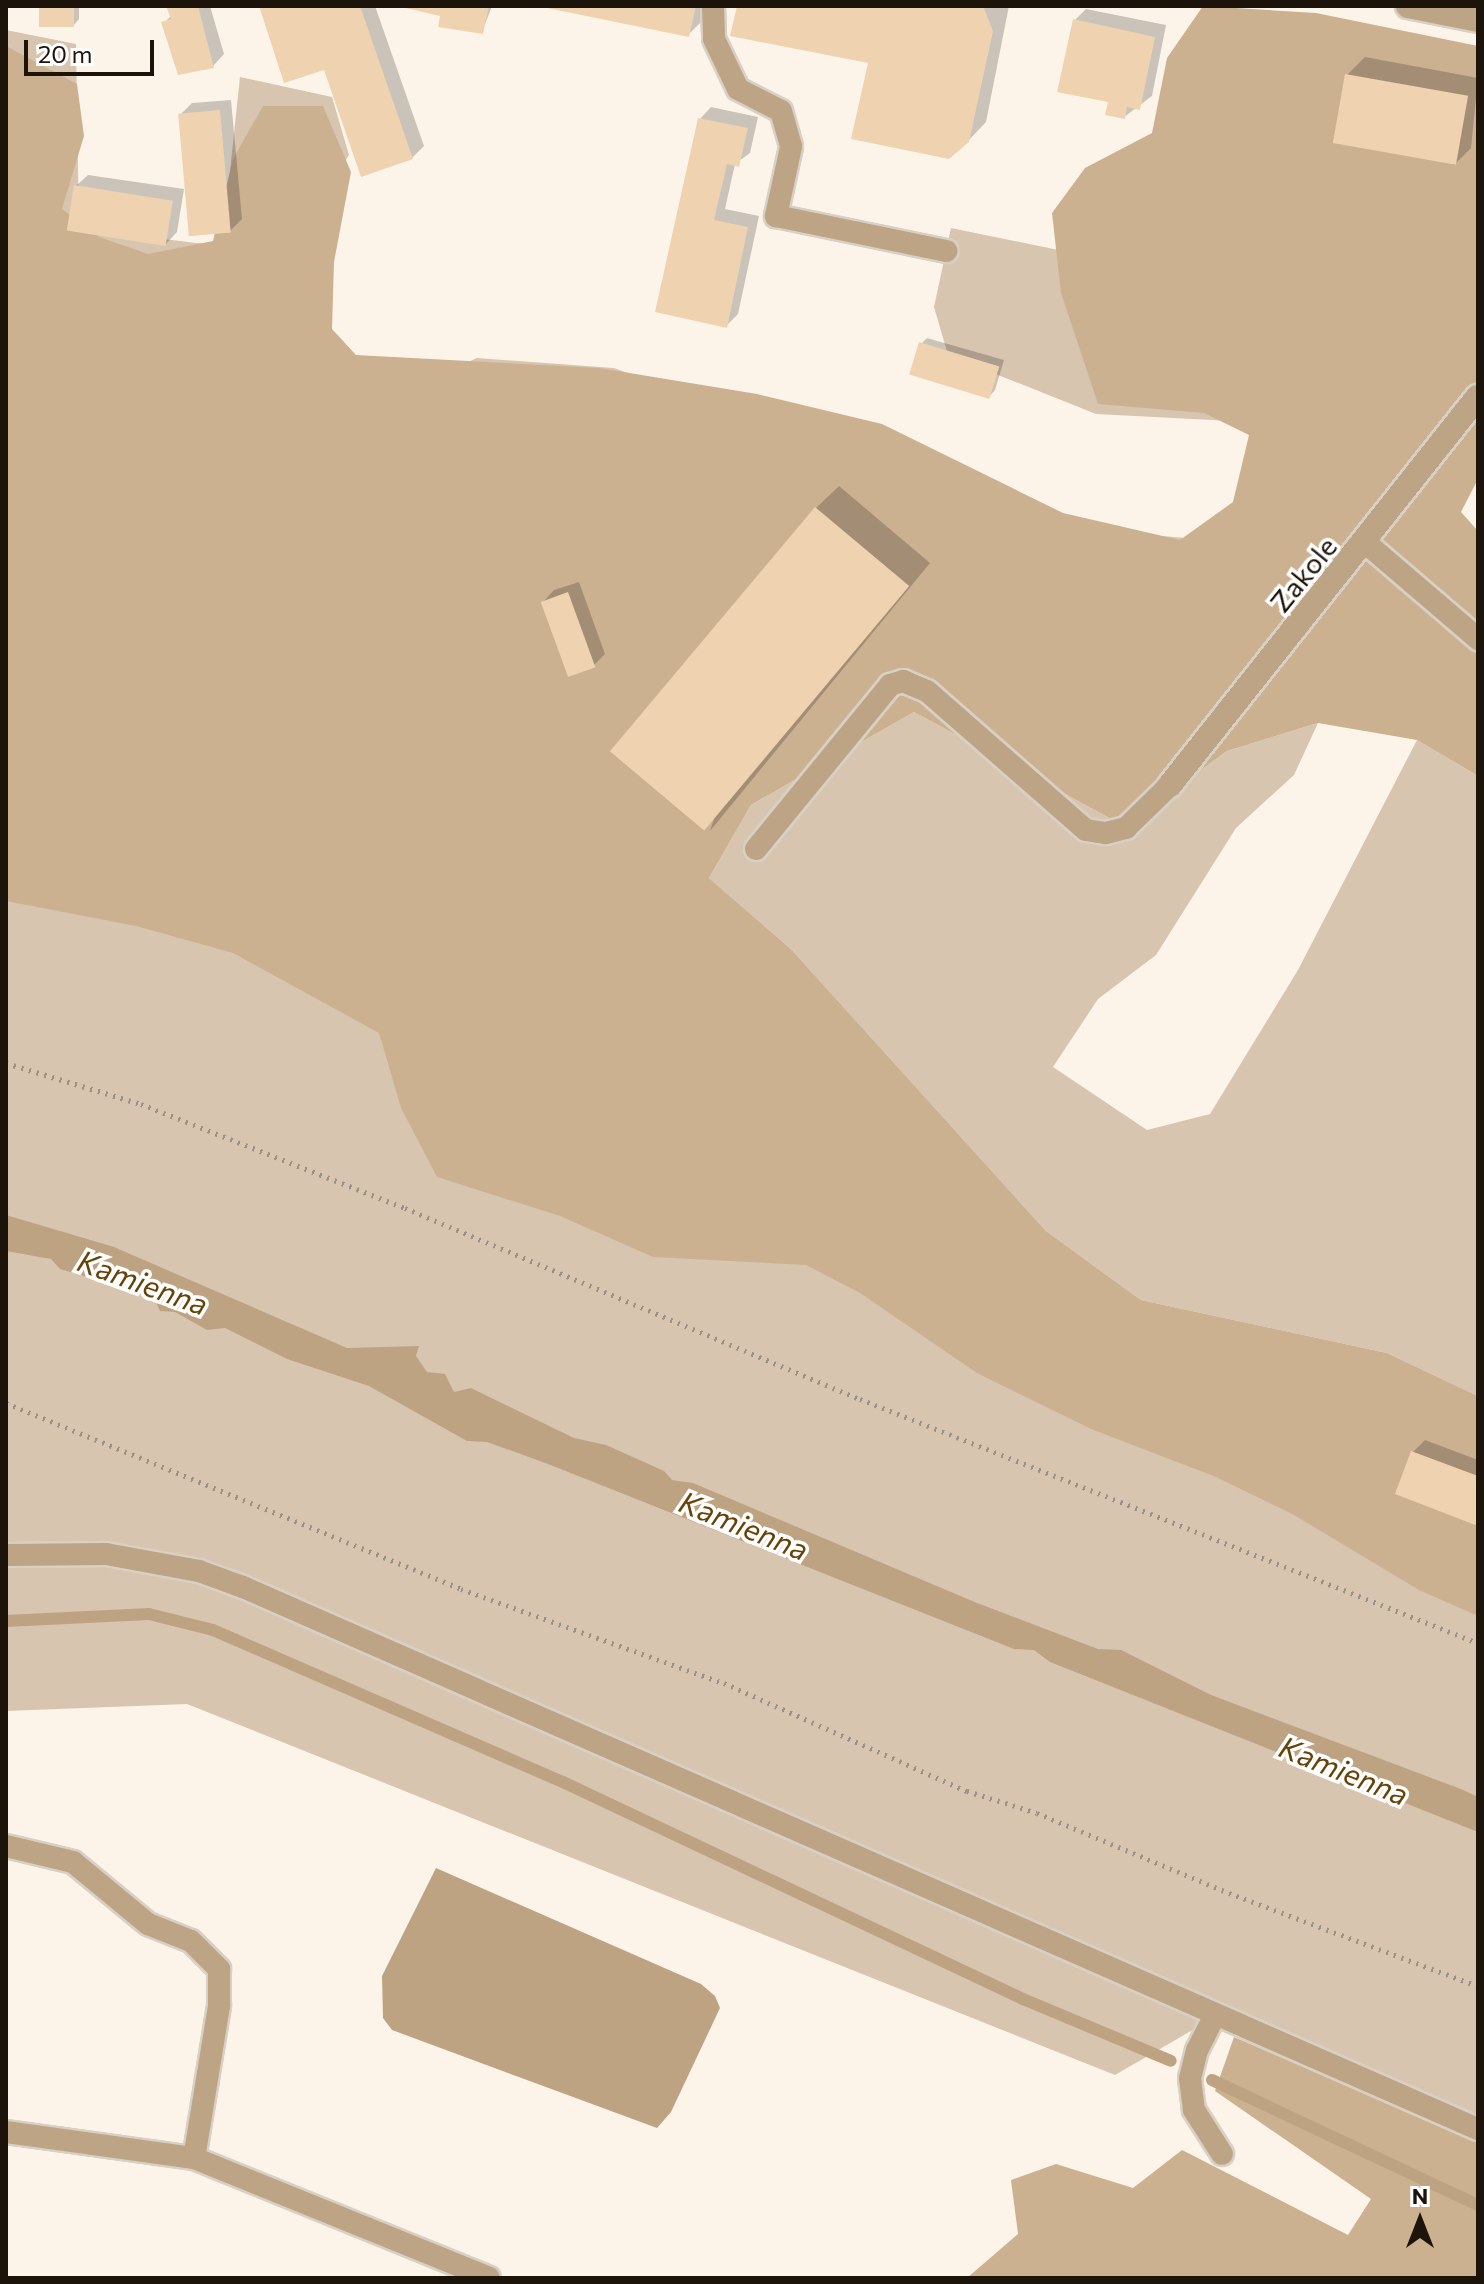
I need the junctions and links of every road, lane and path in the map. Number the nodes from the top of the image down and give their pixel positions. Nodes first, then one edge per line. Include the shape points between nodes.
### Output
1 (713, 6) edge
2 (1408, 6) edge
3 (1478, 20) edge
4 (946, 251) dead end
5 (1478, 397) edge
6 (1366, 543) junction
7 (1478, 639) edge
8 (1170, 785) joint
9 (756, 849) dead end
10 (6, 1063) edge
11 (6, 1403) edge
12 (6, 1555) edge
13 (1478, 1643) edge
14 (6, 1846) edge
15 (1478, 1986) edge
16 (1214, 2017) junction
17 (1478, 2129) edge
18 (6, 2132) edge
19 (1222, 2154) dead end
20 (194, 2158) junction
21 (489, 2278) edge

1 - 4 lane via 714,39 738,89 781,111 791,147 776,216
2 - 3 street
5 - 6 street, Zakole
6 - 7 lane
6 - 8 street, Zakole
8 - 9 lane via 1126,828 1086,830 927,691 903,681 890,685
10 - 13 path via 141,1104 405,1208 845,1394
11 - 15 path via 461,1589 724,1683 967,1791 1037,1813 1229,1893
12 - 16 lane via 120,1556 199,1571 243,1587
14 - 20 lane via 73,1862 148,1924 191,1941 219,1969 219,2006
16 - 17 lane
16 - 19 lane via 1190,2078 1194,2110
18 - 20 lane
20 - 21 lane

